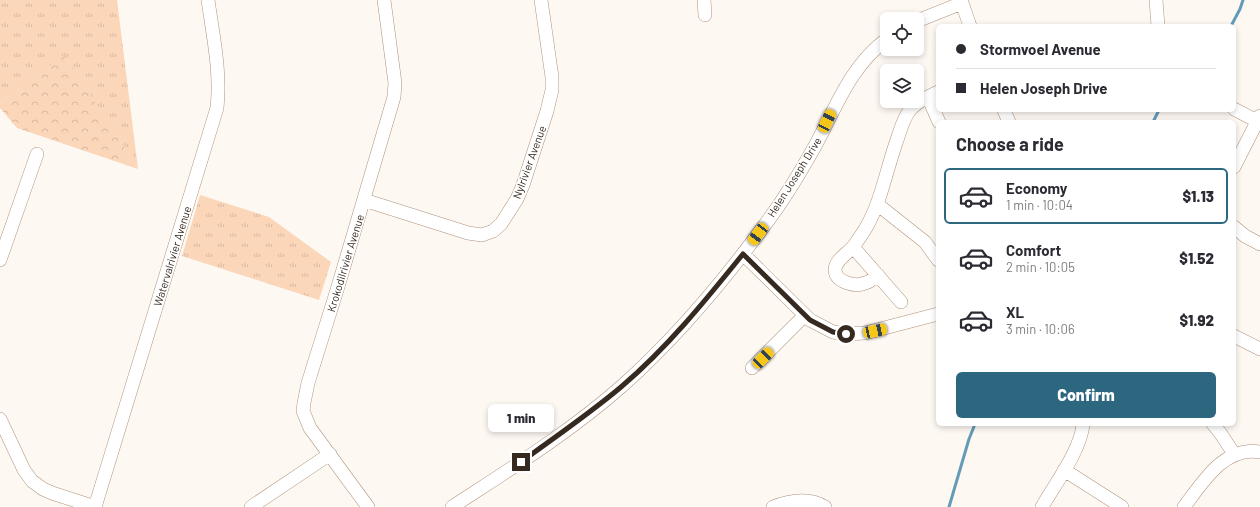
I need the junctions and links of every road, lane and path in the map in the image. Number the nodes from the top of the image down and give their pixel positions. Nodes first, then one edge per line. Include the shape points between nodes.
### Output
1 (208, 0) edge
2 (384, 0) edge
3 (541, 0) edge
4 (704, 0) edge
5 (1156, 0) edge
6 (961, 2) edge
7 (705, 16) dead end
8 (924, 18) edge
9 (969, 24) edge
10 (1158, 24) edge
11 (880, 45) edge
12 (933, 94) edge
13 (936, 108) edge
14 (1236, 110) edge
15 (1259, 118) edge
16 (37, 154) dead end
17 (1236, 163) edge
18 (364, 200) junction
19 (877, 204) junction
20 (1236, 229) edge
21 (1260, 244) edge
22 (853, 247) junction
23 (743, 254) junction
24 (936, 257) edge
25 (0, 260) edge
26 (878, 275) junction
27 (901, 302) dead end
28 (805, 315) junction
29 (936, 315) edge
30 (1236, 337) edge
31 (1260, 349) edge
32 (752, 368) dead end
33 (0, 419) edge
34 (1083, 426) edge
35 (1215, 426) edge
36 (1260, 452) edge
37 (330, 454) junction
38 (1234, 454) junction
39 (1064, 470) junction
40 (95, 507) edge
41 (251, 507) edge
42 (368, 507) edge
43 (452, 507) edge
44 (774, 507) edge
45 (825, 507) edge
46 (1042, 507) edge
47 (1122, 507) edge
48 (1184, 507) edge

1 - 40 street, Watervalrivier Avenue via 217,67 217,108
2 - 18 street, Krokodilrivier Avenue via 395,83 394,97
3 - 18 street, Nylrivier Avenue via 552,76 550,101 523,185 501,224 493,231 482,235 468,233
4 - 7 street
5 - 10 street
6 - 8 street
6 - 9 street
11 - 23 street, Helen Joseph Drive via 864,60 851,78 787,192
12 - 13 street
12 - 19 street via 908,111
14 - 15 street
15 - 17 street
16 - 25 street
18 - 37 street, Krokodilrivier Avenue via 304,403 303,411 310,428
19 - 22 street
19 - 24 street via 925,242
20 - 21 street
22 - 26 street
22 - 26 street via 836,266 837,275 849,284 857,285 865,284
23 - 28 street
23 - 43 street, Helen Joseph Drive via 680,329 622,386 569,428
26 - 27 street
28 - 29 street via 822,327 846,334 884,329
28 - 32 street
30 - 31 street
33 - 40 street via 24,470 32,481 52,493
34 - 39 street via 1082,433
35 - 38 street
36 - 38 street via 1248,450
37 - 41 street
37 - 42 street, Krokodilrivier Avenue
38 - 48 street via 1214,470
39 - 46 street
39 - 47 street
44 - 45 street via 800,500 816,502

